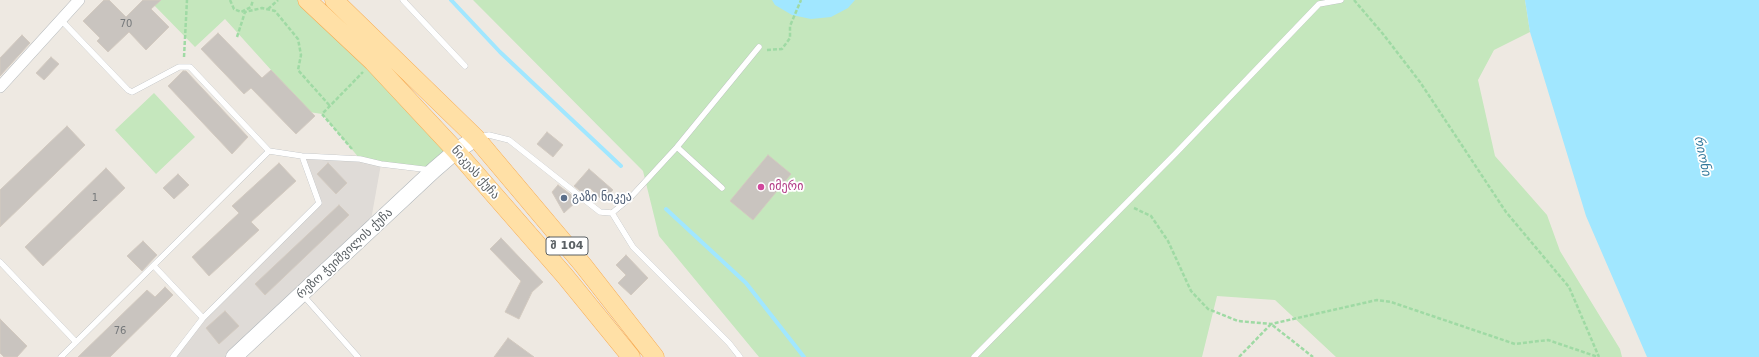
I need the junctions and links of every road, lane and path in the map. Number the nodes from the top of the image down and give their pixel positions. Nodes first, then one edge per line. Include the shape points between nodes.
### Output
1 (79, 0) edge
2 (187, 0) edge
3 (230, 0) edge
4 (253, 0) edge
5 (278, 0) edge
6 (307, 0) edge
7 (334, 0) edge
8 (403, 0) edge
9 (801, 0) edge
10 (1341, 0) edge
11 (1354, 0) edge
12 (268, 9) junction
13 (245, 12) junction
14 (62, 21) junction
15 (237, 37) dead end
16 (759, 47) joint
17 (373, 62) junction
18 (184, 66) junction
19 (466, 66) dead end
20 (0, 87) edge
21 (330, 106) junction
22 (476, 138) junction
23 (677, 147) junction
24 (269, 151) junction
25 (456, 151) junction
26 (302, 156) junction
27 (360, 158) junction
28 (434, 170) junction
29 (722, 188) dead end
30 (1127, 204) junction
31 (612, 213) junction
32 (0, 262) edge
33 (154, 266) junction
34 (302, 294) junction
35 (203, 318) junction
36 (1271, 324) junction
37 (76, 342) junction
38 (61, 357) edge
39 (174, 357) edge
40 (234, 357) edge
41 (358, 357) edge
42 (631, 357) edge
43 (655, 357) edge
44 (740, 357) edge
45 (974, 357) edge
46 (1239, 357) edge
47 (1313, 357) edge
48 (1599, 357) edge

1 - 14 street
2 - 18 path
3 - 13 path via 234,10
4 - 13 path via 251,7
5 - 12 path
6 - 17 main road, ნიკეას ქუჩა
7 - 22 main road, ნიკეას ქუჩა
8 - 19 lane
9 - 16 path via 790,26 790,38 782,49 765,50
10 - 30 lane via 1319,4
11 - 48 path via 1420,82 1506,212 1569,287
12 - 13 path
12 - 21 path via 275,11 298,40 301,55 298,70
13 - 15 path
14 - 18 lane via 132,92
14 - 20 street
16 - 23 lane
17 - 21 path
17 - 25 main road, ნიკეას ქუჩა
18 - 24 lane via 190,67
21 - 27 path via 322,114
22 - 25 main road, რეზო ჭეიშვილის ქუჩა
22 - 31 lane via 489,135 509,140 600,212
22 - 43 main road, ნიკეას ქუჩა / შ 104 via 583,265
23 - 29 lane
23 - 31 lane via 630,198
24 - 26 lane
24 - 33 lane
25 - 28 main road, რეზო ჭეიშვილის ქუჩა
25 - 42 main road, ნიკეას ქუჩა / შ 104 via 565,276
26 - 27 lane
26 - 35 lane via 319,203
27 - 28 lane via 380,164
28 - 34 main road, რეზო ჭეიშვილის ქუჩა
30 - 36 path via 1150,216 1168,242 1191,291 1208,309 1238,321
30 - 45 lane
31 - 44 lane via 633,247
32 - 37 lane
33 - 35 lane
33 - 37 lane
34 - 40 main road, რეზო ჭეიშვილის ქუჩა
34 - 41 lane
35 - 39 lane
36 - 46 path
36 - 47 path
36 - 48 path via 1377,300 1391,302 1515,344 1548,340
37 - 38 lane

